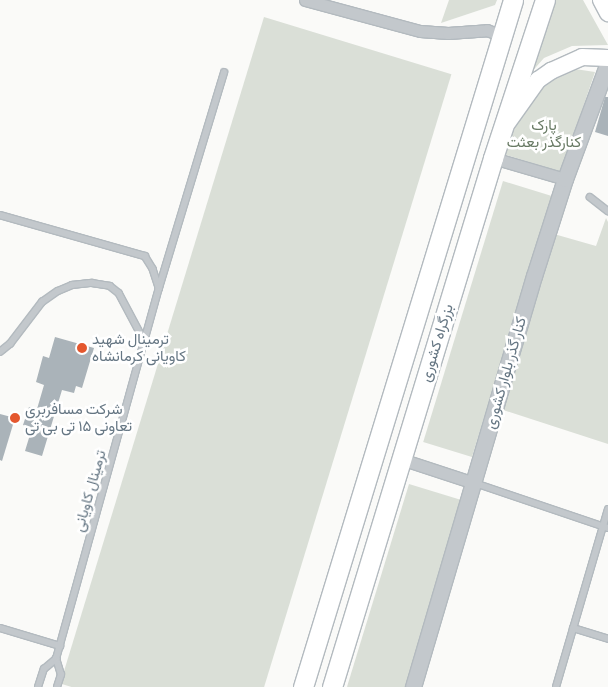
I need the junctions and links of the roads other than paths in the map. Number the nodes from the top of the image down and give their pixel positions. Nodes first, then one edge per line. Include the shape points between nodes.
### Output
1 (305, 0) edge
2 (513, 0) edge
3 (545, 0) edge
4 (601, 0) edge
5 (608, 13) edge
6 (502, 36) junction
7 (608, 58) edge
8 (608, 63) edge
9 (224, 74) dead end
10 (504, 128) junction
11 (493, 158) junction
12 (565, 179) junction
13 (590, 197) dead end
14 (608, 211) edge
15 (0, 215) edge
16 (159, 288) junction
17 (145, 342) junction
18 (0, 352) edge
19 (401, 459) junction
20 (474, 482) junction
21 (608, 509) edge
22 (606, 527) edge
23 (0, 628) edge
24 (573, 628) junction
25 (608, 640) edge
26 (60, 646) junction
27 (56, 659) junction
28 (38, 687) edge
29 (57, 687) edge
30 (303, 687) edge
31 (332, 687) edge
32 (412, 687) edge
33 (556, 687) edge

1 - 6 street via 420,31 487,30
2 - 6 highway, بزرگراه کشوری
3 - 10 highway, بزرگراه کشوری
4 - 5 main road
6 - 30 highway, بزرگراه کشوری
7 - 10 main road via 582,57 550,71 538,80
8 - 12 street, کنار گذر بلوار کشوری
9 - 16 lane, ترمینال کاویانی
10 - 11 highway, بزرگراه کشوری
11 - 12 street
11 - 19 highway, بزرگراه کشوری
12 - 20 street, کنار گذر بلوار کشوری
13 - 14 lane
15 - 16 lane via 145,256 153,268
16 - 17 lane, ترمینال کاویانی
17 - 18 lane via 120,293 110,286 92,283 72,285 42,302 10,344
17 - 26 lane, ترمینال کاویانی
19 - 20 street
19 - 31 highway, بزرگراه کشوری
20 - 22 lane
20 - 32 street, کنار گذر بلوار کشوری
21 - 22 lane
22 - 24 lane
23 - 26 lane
24 - 25 lane
24 - 33 lane
26 - 27 lane, ترمینال کاویانی
27 - 28 lane, ترمینال کاویانی via 44,669
27 - 29 lane, ترمینال کاویانی via 61,674

